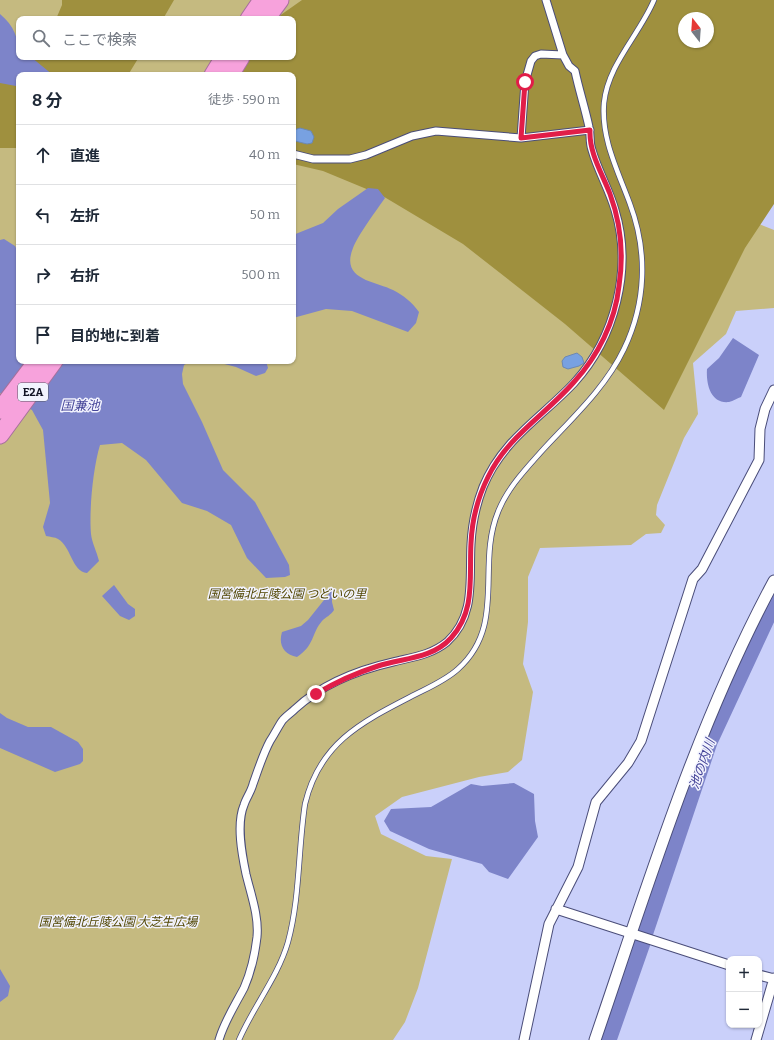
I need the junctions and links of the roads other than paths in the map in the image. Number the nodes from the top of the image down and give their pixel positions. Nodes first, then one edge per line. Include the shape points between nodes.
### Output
1 (262, 0) edge
2 (280, 0) edge
3 (546, 0) edge
4 (654, 0) edge
5 (252, 16) edge
6 (268, 16) edge
7 (563, 55) junction
8 (222, 60) edge
9 (240, 60) edge
10 (215, 72) edge
11 (232, 72) edge
12 (590, 130) junction
13 (521, 138) junction
14 (296, 155) edge
15 (35, 364) edge
16 (52, 364) edge
17 (774, 390) edge
18 (3, 423) edge
19 (774, 581) edge
20 (556, 910) junction
21 (631, 935) junction
22 (726, 965) edge
23 (762, 976) edge
24 (774, 979) edge
25 (219, 1040) edge
26 (239, 1040) edge
27 (524, 1040) edge
28 (595, 1040) edge
29 (756, 1040) edge

1 - 5 highway
2 - 6 highway
3 - 7 street
4 - 26 lane via 614,70 604,102 608,145 640,237 644,262 635,320 624,349 589,400 514,484 499,510 489,550 487,617 482,637 470,658 440,682 371,716 349,732 333,748 316,772 305,804 294,914 287,943 280,963
7 - 12 street via 575,71
7 - 13 street via 541,54 531,61 525,82
8 - 10 highway
9 - 11 highway
12 - 13 street
12 - 25 street via 592,150 615,209 621,238 621,271 617,303 604,338 588,366 574,383 518,434 488,477 477,504 472,527 469,605 462,625 450,640 427,654 351,674 333,684 299,705 282,721 270,741 249,797 243,806 242,817 241,842 256,916 254,955 245,985
13 - 14 street via 436,131 412,136 350,159 313,159
15 - 18 highway, E2A
16 - 18 highway, E2A
17 - 20 street via 765,409 760,429 759,460 702,569 693,579 641,741 628,763 596,802 578,866
19 - 21 street via 735,659 690,766
20 - 21 street
20 - 27 street via 549,924
21 - 22 street
21 - 28 street
23 - 24 street
24 - 29 street

